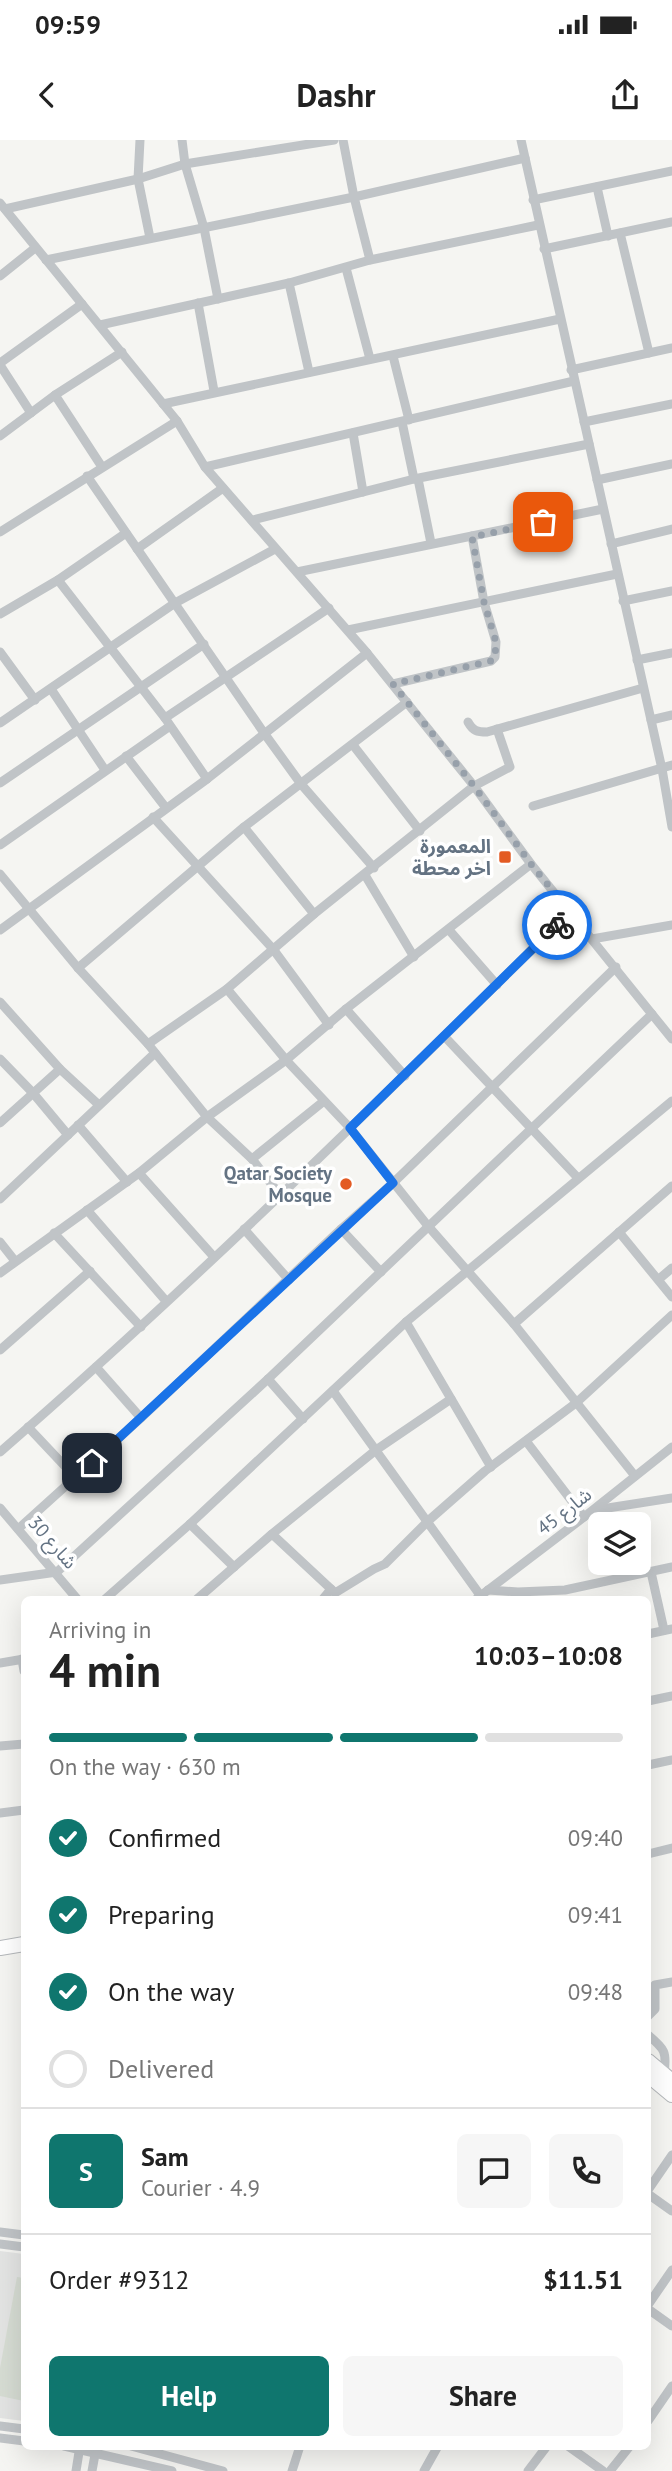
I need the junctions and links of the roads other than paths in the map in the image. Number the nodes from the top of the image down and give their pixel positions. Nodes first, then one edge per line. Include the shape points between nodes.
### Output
1 (140, 140) edge
2 (182, 140) edge
3 (334, 140) edge
4 (343, 140) edge
5 (533, 140) edge
6 (521, 141) edge
7 (525, 158) junction
8 (185, 164) junction
9 (672, 172) edge
10 (138, 179) junction
11 (597, 187) junction
12 (354, 197) junction
13 (533, 200) junction
14 (3, 206) edge
15 (672, 222) edge
16 (538, 225) junction
17 (204, 228) junction
18 (620, 233) junction
19 (608, 236) junction
20 (150, 238) junction
21 (35, 248) junction
22 (544, 249) junction
23 (46, 260) junction
24 (370, 260) junction
25 (346, 268) junction
26 (0, 276) edge
27 (289, 283) junction
28 (218, 299) junction
29 (82, 303) junction
30 (198, 303) junction
31 (560, 319) junction
32 (100, 326) junction
33 (672, 348) edge
34 (122, 352) junction
35 (649, 353) junction
36 (393, 356) junction
37 (370, 359) junction
38 (0, 364) edge
39 (571, 370) junction
40 (309, 372) junction
41 (574, 381) junction
42 (214, 391) junction
43 (55, 395) junction
44 (163, 404) junction
45 (672, 404) edge
46 (31, 413) junction
47 (177, 421) junction
48 (405, 421) junction
49 (584, 422) junction
50 (353, 433) junction
51 (0, 436) edge
52 (589, 444) junction
53 (672, 464) edge
54 (102, 467) junction
55 (205, 467) junction
56 (88, 476) junction
57 (416, 479) junction
58 (597, 480) junction
59 (223, 488) junction
60 (363, 492) junction
61 (603, 509) junction
62 (253, 520) junction
63 (672, 529) edge
64 (0, 532) edge
65 (126, 533) junction
66 (472, 537) junction
67 (431, 543) junction
68 (611, 544) junction
69 (137, 549) junction
70 (275, 549) junction
71 (298, 572) junction
72 (617, 574) junction
73 (58, 580) junction
74 (672, 591) edge
75 (623, 601) junction
76 (484, 602) junction
77 (175, 603) junction
78 (329, 608) junction
79 (0, 614) edge
80 (348, 630) junction
81 (204, 644) junction
82 (112, 648) junction
83 (0, 652) edge
84 (367, 653) junction
85 (672, 653) edge
86 (637, 660) junction
87 (226, 676) junction
88 (393, 684) junction
89 (140, 687) junction
90 (643, 688) junction
91 (51, 689) junction
92 (35, 700) junction
93 (407, 702) junction
94 (672, 715) edge
95 (651, 720) junction
96 (168, 722) junction
97 (468, 722) dead end
98 (0, 723) edge
99 (79, 729) junction
100 (497, 729) junction
101 (264, 733) junction
102 (353, 745) junction
103 (126, 756) junction
104 (672, 765) edge
105 (662, 769) junction
106 (106, 770) junction
107 (206, 779) junction
108 (0, 783) edge
109 (301, 784) junction
110 (474, 786) junction
111 (533, 806) dead end
112 (166, 808) junction
113 (153, 817) junction
114 (672, 826) edge
115 (244, 827) junction
116 (420, 831) junction
117 (0, 845) edge
118 (531, 864) junction
119 (197, 866) junction
120 (373, 868) junction
121 (0, 874) edge
122 (365, 875) junction
123 (28, 909) junction
124 (570, 912) junction
125 (314, 914) junction
126 (672, 925) edge
127 (0, 930) edge
128 (449, 930) junction
129 (592, 939) junction
130 (273, 949) junction
131 (415, 957) junction
132 (616, 967) junction
133 (78, 968) junction
134 (497, 985) junction
135 (227, 989) junction
136 (0, 1002) edge
137 (346, 1009) junction
138 (652, 1014) junction
139 (329, 1024) junction
140 (445, 1037) junction
141 (672, 1039) edge
142 (148, 1044) junction
143 (155, 1053) junction
144 (0, 1059) edge
145 (286, 1060) junction
146 (60, 1069) junction
147 (405, 1076) junction
148 (492, 1086) junction
149 (33, 1093) junction
150 (324, 1101) junction
151 (672, 1101) edge
152 (99, 1105) junction
153 (207, 1117) junction
154 (0, 1123) edge
155 (78, 1125) junction
156 (350, 1128) junction
157 (531, 1129) junction
158 (68, 1135) junction
159 (253, 1159) junction
160 (139, 1174) junction
161 (578, 1178) junction
162 (127, 1182) junction
163 (393, 1183) junction
164 (672, 1186) edge
165 (280, 1195) junction
166 (0, 1199) edge
167 (87, 1210) junction
168 (428, 1226) junction
169 (244, 1229) junction
170 (341, 1229) junction
171 (54, 1233) junction
172 (618, 1233) junction
173 (0, 1242) edge
174 (214, 1256) junction
175 (15, 1261) junction
176 (672, 1268) edge
177 (467, 1269) junction
178 (90, 1271) junction
179 (381, 1272) junction
180 (0, 1273) edge
181 (659, 1279) junction
182 (289, 1280) junction
183 (672, 1297) edge
184 (166, 1301) junction
185 (672, 1315) edge
186 (406, 1322) junction
187 (514, 1324) junction
188 (141, 1327) junction
189 (0, 1350) edge
190 (96, 1367) junction
191 (268, 1379) junction
192 (332, 1391) junction
193 (451, 1399) junction
194 (576, 1404) junction
195 (141, 1418) junction
196 (303, 1419) junction
197 (29, 1427) junction
198 (526, 1441) junction
199 (672, 1447) edge
200 (376, 1450) junction
201 (0, 1451) edge
202 (491, 1466) junction
203 (635, 1476) junction
204 (76, 1478) junction
205 (672, 1498) edge
206 (1, 1509) edge
207 (593, 1510) junction
208 (584, 1517) junction
209 (428, 1521) junction
210 (190, 1524) junction
211 (18, 1529) junction
212 (272, 1534) junction
213 (234, 1567) junction
214 (672, 1567) edge
215 (57, 1572) junction
216 (651, 1572) joint
217 (640, 1575) edge
218 (0, 1580) edge
219 (336, 1594) edge
220 (481, 1595) edge
221 (566, 1595) edge
222 (75, 1596) edge
223 (109, 1596) edge
224 (201, 1596) edge
225 (668, 1630) edge
226 (21, 1659) edge
227 (0, 1663) edge
228 (672, 1696) edge
229 (651, 1700) edge
230 (21, 1744) edge
231 (0, 1746) edge
232 (672, 1759) edge
233 (651, 1764) edge
234 (21, 1810) edge
235 (0, 1813) edge
236 (672, 1849) edge
237 (651, 1853) edge
238 (21, 1934) edge
239 (0, 1938) edge
240 (21, 1944) edge
241 (0, 1948) edge
242 (672, 1982) edge
243 (651, 2013) edge
244 (651, 2037) edge
245 (668, 2048) edge
246 (651, 2064) edge
247 (651, 2078) edge
248 (668, 2078) edge
249 (672, 2095) edge
250 (672, 2155) edge
251 (651, 2187) edge
252 (651, 2194) edge
253 (672, 2211) edge
254 (0, 2232) edge
255 (21, 2235) edge
256 (0, 2244) edge
257 (21, 2247) edge
258 (672, 2270) edge
259 (651, 2302) edge
260 (651, 2309) edge
261 (672, 2326) edge
262 (672, 2386) edge
263 (651, 2417) edge
264 (0, 2426) edge
265 (21, 2428) edge
266 (0, 2438) edge
267 (21, 2441) edge
268 (80, 2450) edge
269 (96, 2450) edge
270 (99, 2450) edge
271 (146, 2450) edge
272 (299, 2450) edge
273 (436, 2450) edge
274 (544, 2450) edge
275 (574, 2450) edge
276 (627, 2450) edge
277 (76, 2471) edge
278 (92, 2471) edge
279 (172, 2471) edge
280 (223, 2471) edge
281 (292, 2471) edge
282 (424, 2471) edge
283 (528, 2471) edge
284 (603, 2471) edge
285 (610, 2471) edge

1 - 10 street
2 - 8 street
3 - 8 street
4 - 12 street
5 - 6 street
6 - 7 street
7 - 12 street
7 - 13 street
8 - 10 street
8 - 17 street
9 - 11 street
10 - 14 street
10 - 20 street
11 - 13 street
11 - 19 street
12 - 17 street
12 - 24 street
13 - 16 street
14 - 21 street
15 - 18 street
16 - 22 street
16 - 24 street
17 - 20 street
17 - 28 street
18 - 19 street
18 - 35 street
19 - 22 street
20 - 23 street
21 - 23 street
21 - 26 street
22 - 31 street
23 - 29 street
24 - 25 street
25 - 27 street
25 - 37 street
27 - 28 street
27 - 40 street
28 - 30 street
29 - 32 street
29 - 38 street
30 - 32 street
30 - 42 street
31 - 36 street
31 - 39 street
32 - 34 street
33 - 35 street
34 - 43 street
34 - 44 street
35 - 39 street
36 - 37 street
36 - 48 street
37 - 40 street
38 - 46 street
39 - 41 street
40 - 42 street
41 - 48 street
41 - 49 street
42 - 44 street
43 - 46 street
43 - 54 street
44 - 47 street
45 - 49 street
46 - 51 street
47 - 54 street
47 - 55 street
48 - 50 street
48 - 57 street
49 - 52 street
50 - 55 street
50 - 60 street
52 - 57 street
52 - 58 street
53 - 58 street
54 - 56 street
55 - 59 street
56 - 64 street
56 - 65 street
57 - 60 street
57 - 67 street
58 - 61 street
59 - 62 street
59 - 69 street
60 - 62 street
61 - 66 street
61 - 68 street
62 - 70 street
63 - 68 street
65 - 69 street
65 - 73 street
66 - 67 street
66 - 76 street
67 - 71 street
68 - 72 street
69 - 77 street
70 - 71 street
70 - 77 street
71 - 78 street
72 - 75 street
72 - 76 street
73 - 79 street
73 - 82 street
74 - 75 street
75 - 86 street
76 - 80 street
76 - 88 street via 496,642 491,661
77 - 81 street
77 - 82 street
78 - 80 street
78 - 87 street
80 - 84 street
81 - 87 street
81 - 89 street
82 - 89 street
82 - 91 street
83 - 92 street
84 - 88 street
84 - 101 street
85 - 86 street
86 - 90 street
87 - 96 street
87 - 101 street
88 - 93 street
89 - 96 street
89 - 99 street
90 - 95 street
90 - 100 street
91 - 92 street
91 - 99 street
92 - 98 street
93 - 102 street
93 - 110 street
94 - 95 street
95 - 105 street
96 - 103 street
96 - 107 street
97 - 100 street via 477,732
99 - 106 street
99 - 108 street
100 - 110 street via 510,767
101 - 107 street
101 - 109 street
102 - 109 street
102 - 116 street
103 - 106 street
103 - 112 street
104 - 105 street
105 - 111 street
105 - 114 street
106 - 117 street
107 - 112 street
109 - 115 street
109 - 120 street
110 - 116 street
110 - 118 street
112 - 113 street
113 - 119 street
113 - 123 street
115 - 119 street
115 - 125 street
116 - 120 street
118 - 124 street
118 - 128 street
119 - 130 street
119 - 133 street
120 - 122 street
121 - 123 street
122 - 125 street
122 - 131 street
123 - 127 street
123 - 133 street
124 - 129 street
124 - 134 street
125 - 130 street
126 - 129 street
128 - 131 street
128 - 134 street
129 - 132 street
130 - 135 street
130 - 139 street
131 - 137 street
132 - 138 street
132 - 148 street
133 - 142 street
134 - 140 street
135 - 142 street
135 - 145 street
136 - 146 street
137 - 139 street
137 - 147 street
138 - 141 street
138 - 157 street
139 - 145 street
140 - 147 street
140 - 148 street
142 - 143 street
143 - 152 street
143 - 153 street
144 - 149 street
145 - 150 street
145 - 153 street
146 - 149 street
146 - 152 street
147 - 156 street
148 - 157 street
148 - 163 street
149 - 154 street
149 - 158 street
150 - 156 street
150 - 159 street
151 - 161 street
152 - 155 street
153 - 159 street
153 - 160 street
155 - 158 street
155 - 162 street
156 - 163 street
156 - 165 street
157 - 161 street
157 - 168 street
158 - 166 street
159 - 165 street
160 - 162 street
160 - 174 street
161 - 177 street
162 - 167 street
163 - 168 street
163 - 170 street
164 - 172 street
165 - 169 street
167 - 171 street
167 - 184 street
168 - 177 street
168 - 179 street
169 - 174 street
169 - 182 street
170 - 179 street
170 - 182 street
171 - 175 street
171 - 178 street
172 - 181 street
172 - 187 street
173 - 175 street
174 - 184 street
175 - 180 street
176 - 181 street
177 - 186 street
177 - 187 street
178 - 188 street
178 - 189 street
179 - 191 street
181 - 183 street
182 - 195 street
184 - 188 street
185 - 194 street
186 - 192 street
186 - 193 street
187 - 194 street
188 - 190 street
190 - 195 street
190 - 197 street
191 - 196 street
191 - 215 street
192 - 196 street
192 - 200 street
193 - 200 street
193 - 202 street
194 - 198 street
194 - 203 street
195 - 204 street
196 - 210 street
197 - 201 street
197 - 204 street
198 - 202 street
198 - 208 street
199 - 203 street, شارع 45
200 - 209 street
200 - 212 street
202 - 209 street
203 - 207 street, شارع 45
204 - 211 street
205 - 207 street
206 - 211 street, شارع 30
207 - 208 street, شارع 45
208 - 220 street, شارع 45
209 - 219 street via 385,1564
209 - 220 street
210 - 213 street
210 - 223 street
211 - 215 street, شارع 30
212 - 213 street
212 - 219 street
213 - 224 street
214 - 216 street
215 - 218 street
215 - 222 street, شارع 30
216 - 225 street
217 - 221 street
220 - 221 street
226 - 227 street
228 - 229 street
230 - 231 street
232 - 233 street
234 - 235 street
236 - 237 street
238 - 239 highway
240 - 241 highway
242 - 243 street via 655,1986
244 - 245 street
245 - 248 street
246 - 248 highway
247 - 249 highway
250 - 251 street
252 - 253 street
254 - 255 street
256 - 257 street
258 - 259 street
260 - 261 street
262 - 263 street
264 - 265 street
266 - 267 street
268 - 277 street
269 - 278 street
270 - 279 street
271 - 280 street
272 - 281 street
273 - 282 street
274 - 283 street
275 - 284 street
276 - 285 street

